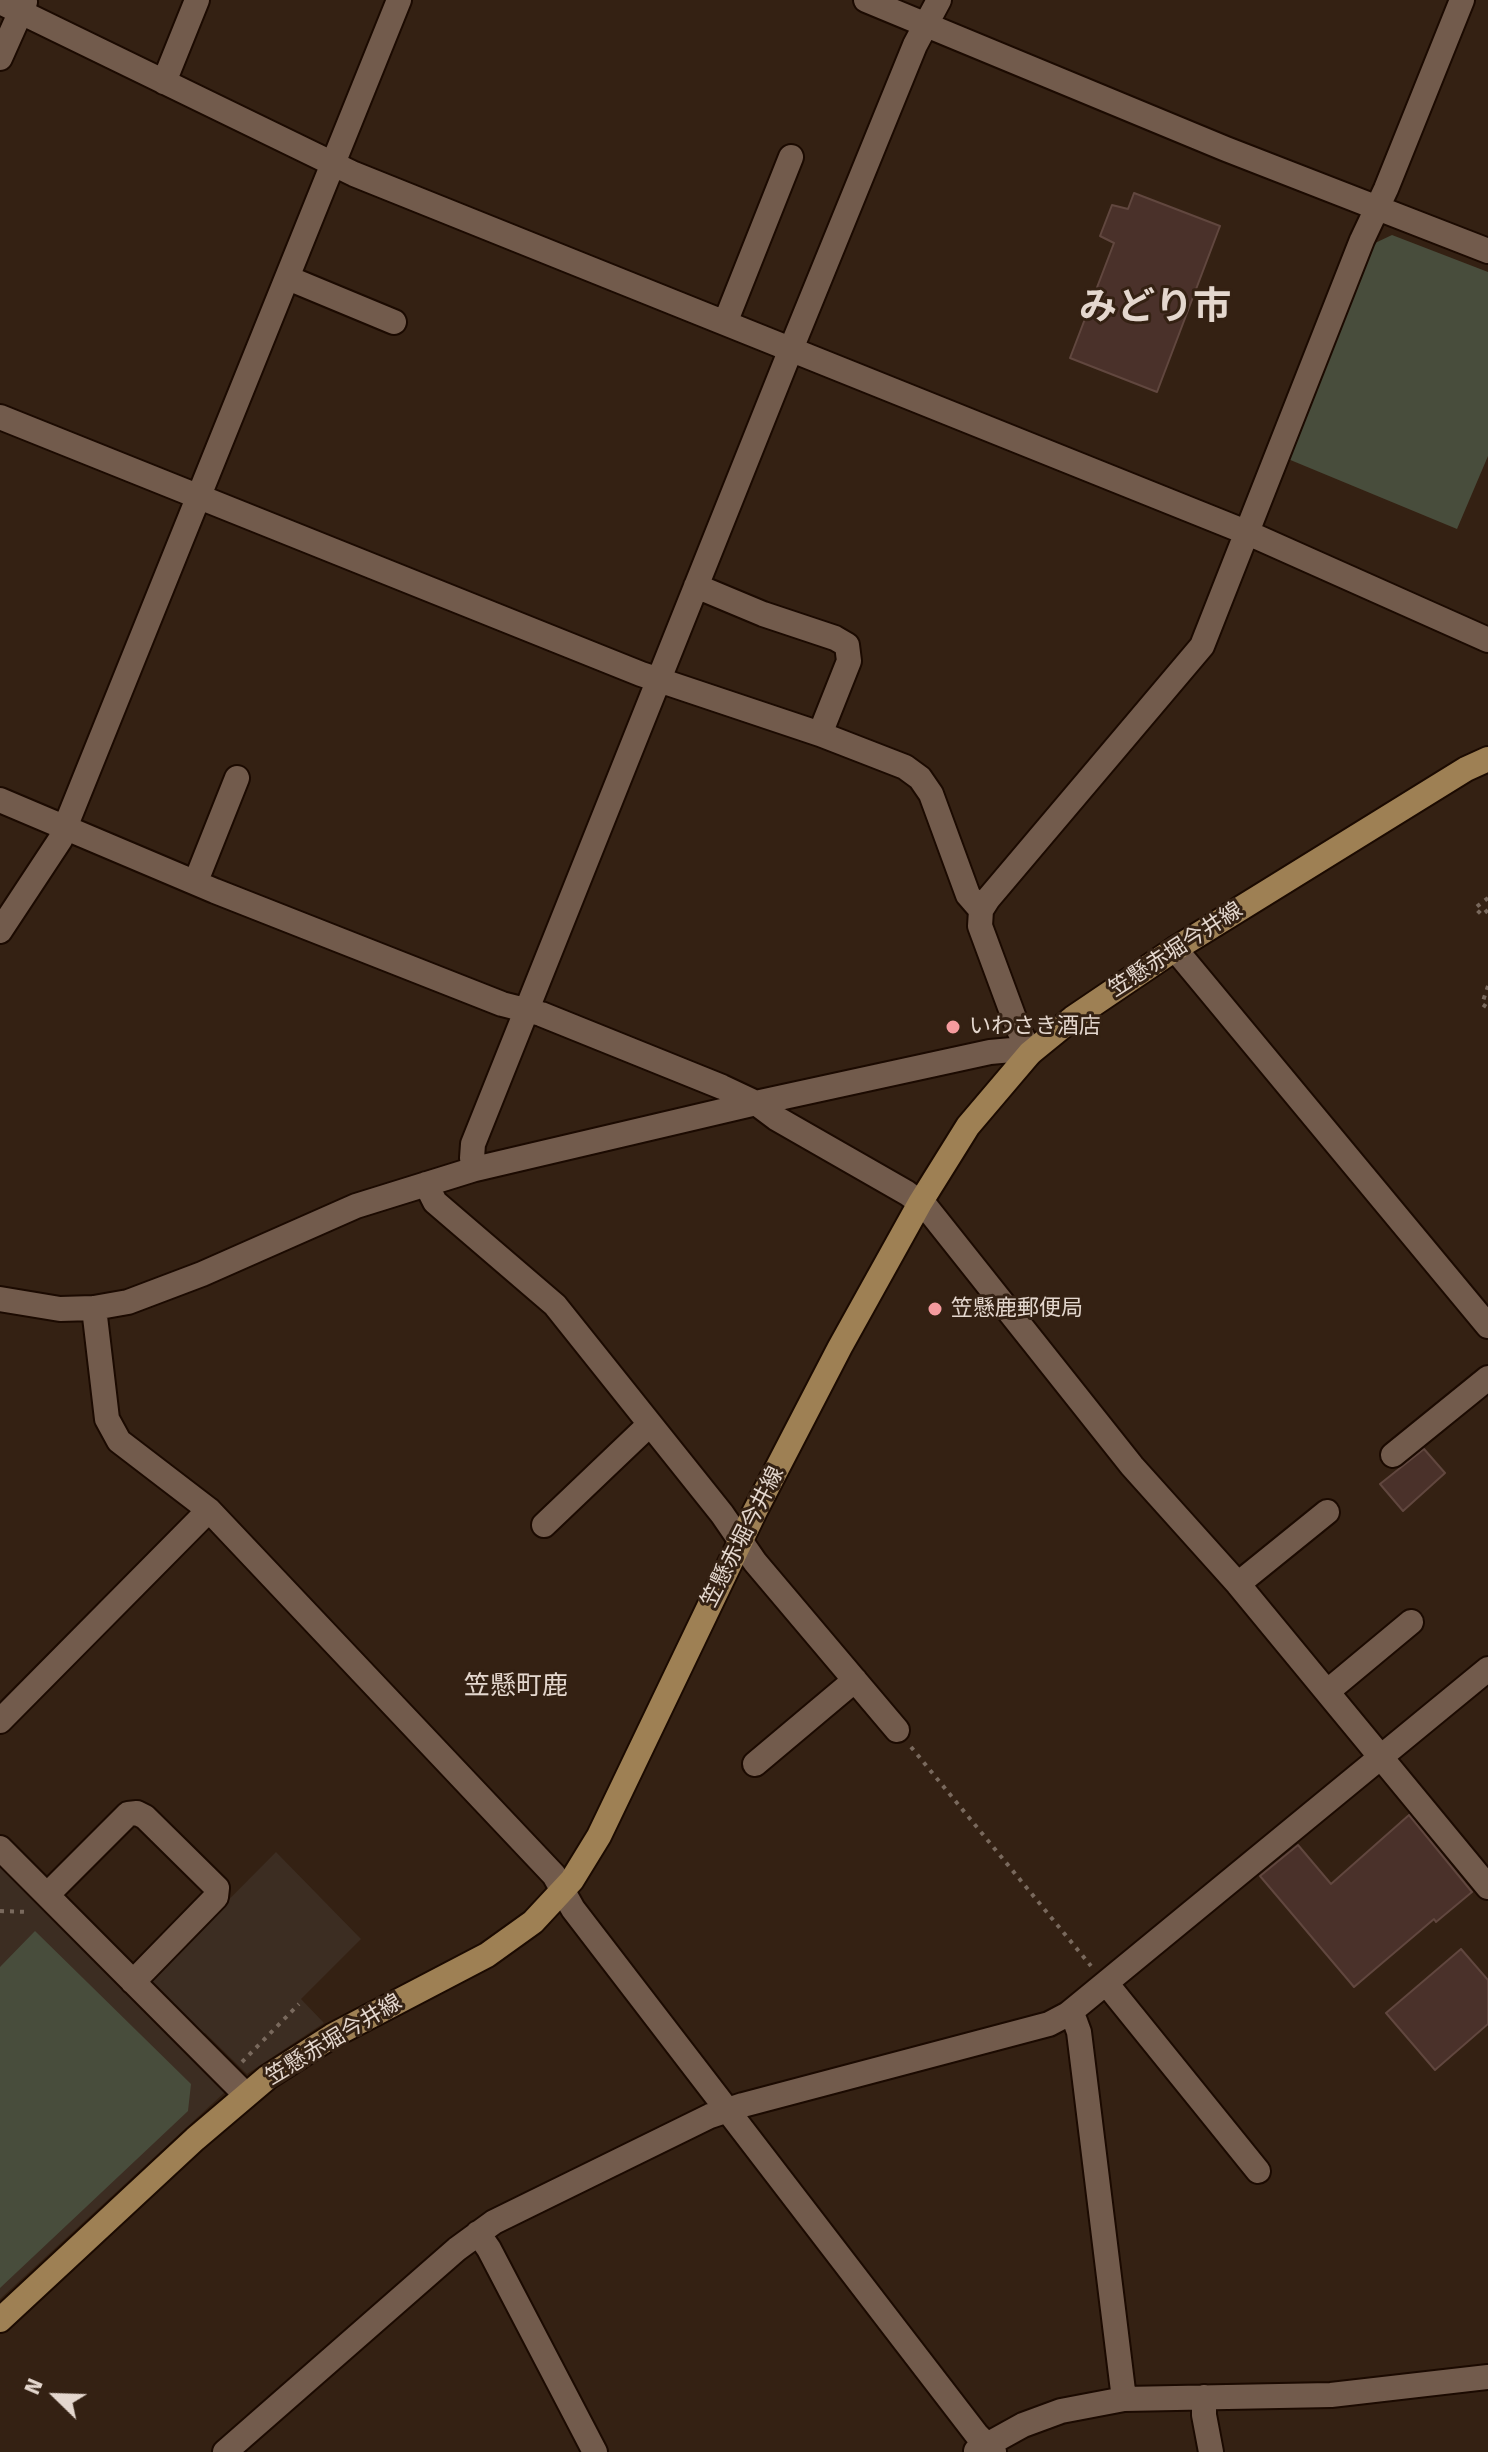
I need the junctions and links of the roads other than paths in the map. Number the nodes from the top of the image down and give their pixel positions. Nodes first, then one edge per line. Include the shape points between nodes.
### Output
1 (197, 0) edge
2 (399, 0) edge
3 (866, 0) edge
4 (939, 0) edge
5 (1462, 0) edge
6 (15, 5) edge
7 (928, 24) junction
8 (0, 58) edge
9 (164, 82) junction
10 (791, 157) dead end
11 (333, 165) junction
12 (1378, 207) junction
13 (1488, 251) edge
14 (288, 278) junction
15 (394, 322) dead end
16 (725, 323) junction
17 (791, 349) junction
18 (0, 417) edge
19 (199, 497) junction
20 (1248, 533) junction
21 (696, 586) junction
22 (1488, 640) edge
23 (660, 679) junction
24 (820, 734) junction
25 (1488, 759) edge
26 (237, 778) dead end
27 (0, 800) edge
28 (66, 827) junction
29 (196, 881) junction
30 (981, 910) junction
31 (0, 931) edge
32 (1175, 949) junction
33 (527, 1010) junction
34 (1030, 1053) junction
35 (756, 1103) junction
36 (475, 1169) junction
37 (426, 1184) junction
38 (920, 1203) junction
39 (0, 1299) edge
40 (94, 1308) junction
41 (1488, 1326) edge
42 (1488, 1378) edge
43 (650, 1424) junction
44 (1393, 1455) dead end
45 (209, 1510) junction
46 (1327, 1512) dead end
47 (544, 1525) dead end
48 (740, 1541) junction
49 (1238, 1584) junction
50 (1411, 1622) dead end
51 (1488, 1669) edge
52 (855, 1680) junction
53 (1328, 1691) junction
54 (0, 1721) edge
55 (897, 1730) road end
56 (1381, 1757) junction
57 (755, 1764) dead end
58 (0, 1848) edge
59 (1488, 1887) edge
60 (563, 1891) junction
61 (47, 1895) junction
62 (133, 1982) junction
63 (1106, 1983) junction
64 (1068, 2014) junction
65 (246, 2095) junction
66 (727, 2110) junction
67 (1258, 2171) dead end
68 (478, 2233) junction
69 (0, 2320) edge
70 (1488, 2377) edge
71 (1204, 2397) junction
72 (1124, 2399) junction
73 (985, 2450) edge
74 (225, 2452) edge
75 (595, 2452) edge
76 (1211, 2452) edge

1 - 9 street
2 - 11 street
3 - 7 street
4 - 7 street
5 - 12 street
6 - 8 street
6 - 9 street
7 - 12 street
7 - 17 street
9 - 11 street
10 - 16 street
11 - 14 street
11 - 16 street
12 - 13 street
12 - 20 street
14 - 15 street
14 - 19 street
16 - 17 street
17 - 20 street
17 - 21 street
18 - 19 street
19 - 23 street
19 - 28 street
20 - 22 street
20 - 30 street via 1202,646
21 - 23 street
21 - 24 street via 847,645 849,661
23 - 24 street
23 - 33 street
24 - 30 street via 905,767 920,778 931,794 968,895
25 - 32 main road, 笠懸赤堀今井線
26 - 29 street
27 - 28 street
28 - 29 street
28 - 31 street
29 - 33 street
30 - 34 street via 980,926
32 - 34 main road, 笠懸赤堀今井線
32 - 41 street
33 - 35 street
33 - 36 street via 473,1144
34 - 35 street via 990,1052
34 - 38 main road, 笠懸赤堀今井線 via 968,1126
35 - 36 street
35 - 38 street
36 - 37 street
37 - 40 street via 326,1218 155,1294
37 - 43 street via 435,1202 555,1305
38 - 48 main road, 笠懸赤堀今井線
38 - 49 street via 1132,1466
39 - 40 street via 60,1309
40 - 45 street via 109,1426 119,1441
42 - 44 street
43 - 47 street
43 - 48 street
45 - 54 street
45 - 60 street via 554,1875
46 - 49 street
48 - 52 street
48 - 60 main road, 笠懸赤堀今井線 via 599,1836
49 - 53 street
50 - 53 street
51 - 56 street
52 - 55 street
52 - 57 street
53 - 56 street
56 - 59 street
56 - 63 street
58 - 61 street
60 - 65 main road, 笠懸赤堀今井線 via 533,1922 487,1955 332,2036
60 - 66 street
61 - 62 street
61 - 62 street via 128,1814 137,1813 217,1888 216,1897
62 - 65 street
63 - 64 street
63 - 67 street
64 - 66 street via 1049,2024
64 - 72 street via 1079,2032
65 - 69 main road, 笠懸赤堀今井線
66 - 68 street
66 - 73 street
68 - 74 street
68 - 75 street
70 - 71 street via 1331,2395
71 - 72 street
71 - 76 street
72 - 73 street via 1061,2411 1023,2425

